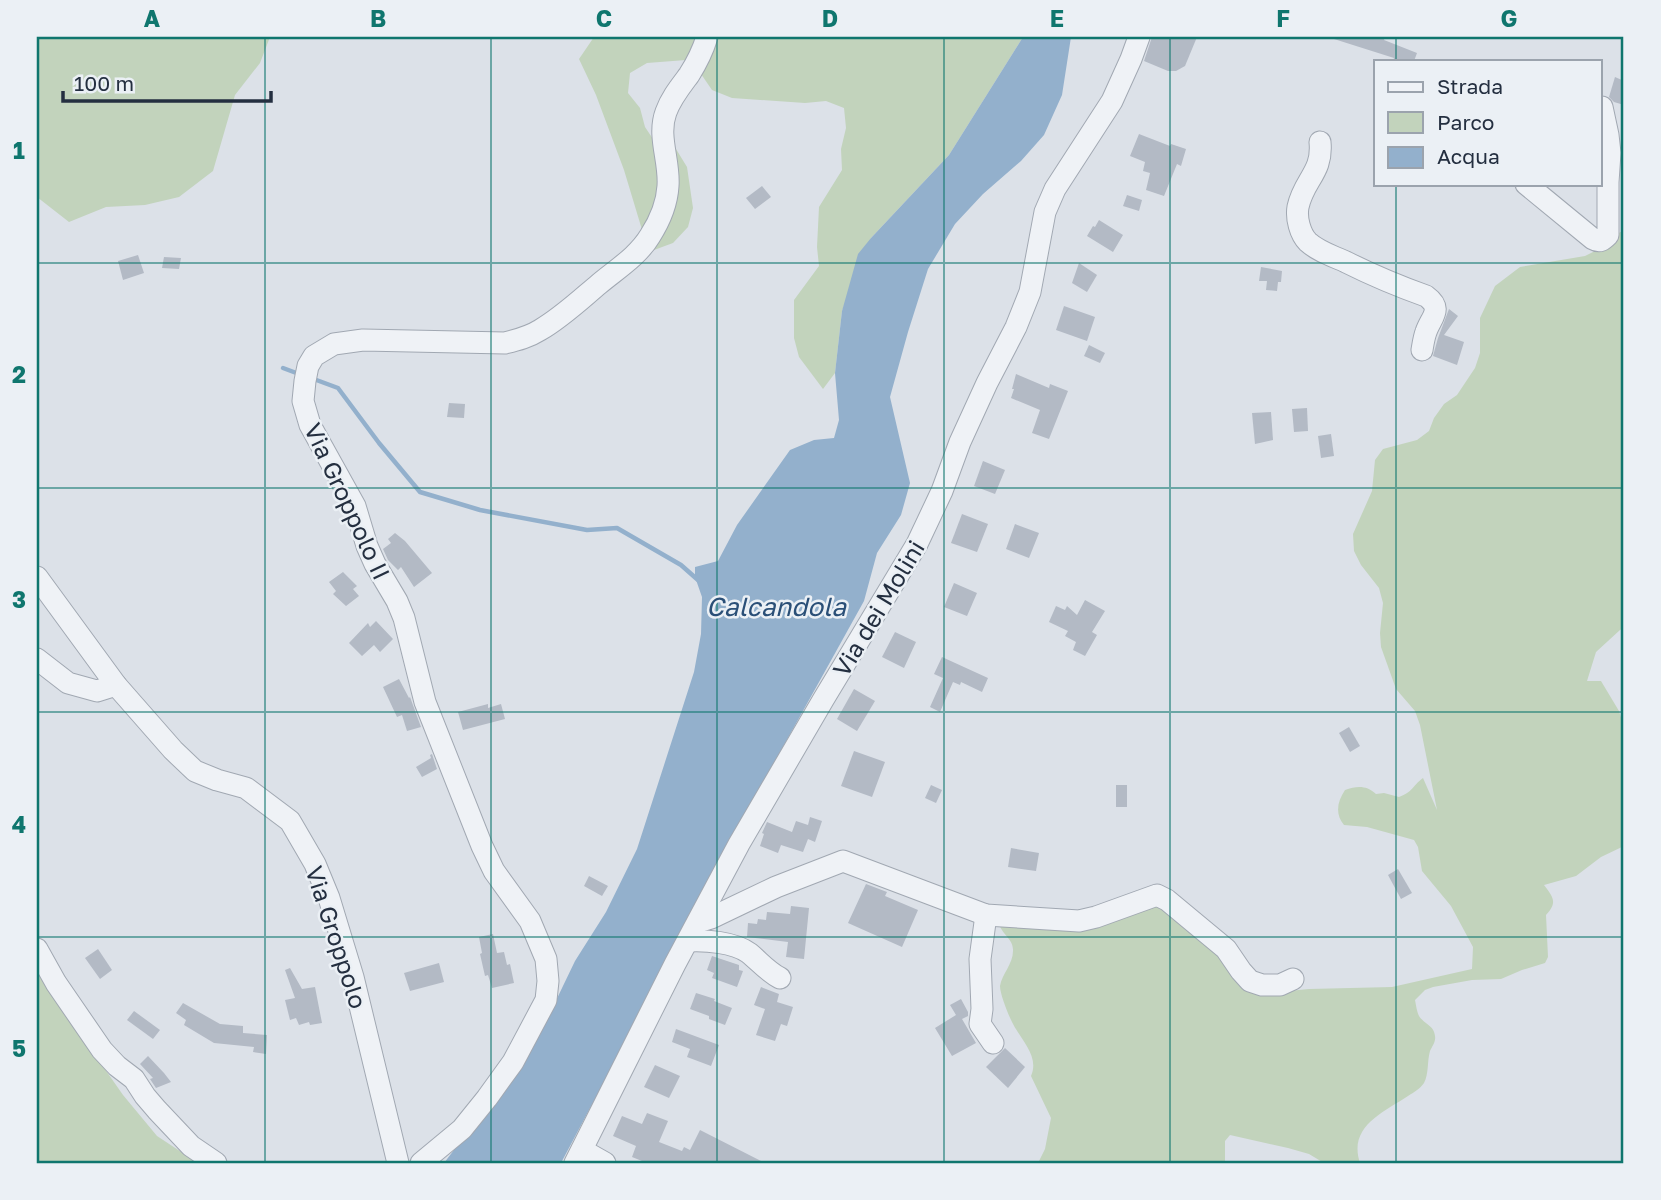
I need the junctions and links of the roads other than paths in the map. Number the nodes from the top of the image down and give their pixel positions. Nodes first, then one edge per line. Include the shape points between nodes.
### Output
1 (707, 37) edge
2 (1139, 37) edge
3 (1602, 107) dead end
4 (1320, 142) dead end
5 (1528, 186) edge
6 (1422, 350) dead end
7 (37, 577) edge
8 (37, 659) edge
9 (116, 685) junction
10 (986, 915) junction
11 (698, 922) junction
12 (688, 941) junction
13 (37, 950) edge
14 (780, 978) dead end
15 (1293, 979) dead end
16 (993, 1043) dead end
17 (579, 1156) edge
18 (216, 1163) edge
19 (398, 1163) edge
20 (421, 1163) edge
21 (605, 1163) edge

1 - 20 street, Via Groppolo II via 665,114 668,187 662,212 637,253 541,330 524,338 505,343 363,340 334,344 314,356 306,373 303,401 310,425 355,506 371,555 404,618 425,702 482,846 530,921 547,959 546,1000 513,1062 461,1129
2 - 11 street, Via dei Molini via 1112,101 1045,212 1030,292 917,544 810,721
3 - 5 street via 1611,153 1608,235 1602,241 1593,239
4 - 6 street via 1320,161 1298,206 1304,236 1317,249 1430,299 1435,317
7 - 9 street, Via Groppolo
8 - 9 street via 68,683 97,691
9 - 19 street, Via Groppolo via 195,771 246,788 290,821 316,864 353,977
10 - 11 street via 843,861
10 - 15 street via 1079,921 1157,895 1226,949 1250,981 1280,985
10 - 16 street via 980,959 980,1024
11 - 12 street, Via dei Molini
12 - 14 street via 745,950
12 - 17 street, Via dei Molini
13 - 18 street via 102,1050 134,1079 191,1146
17 - 21 street

